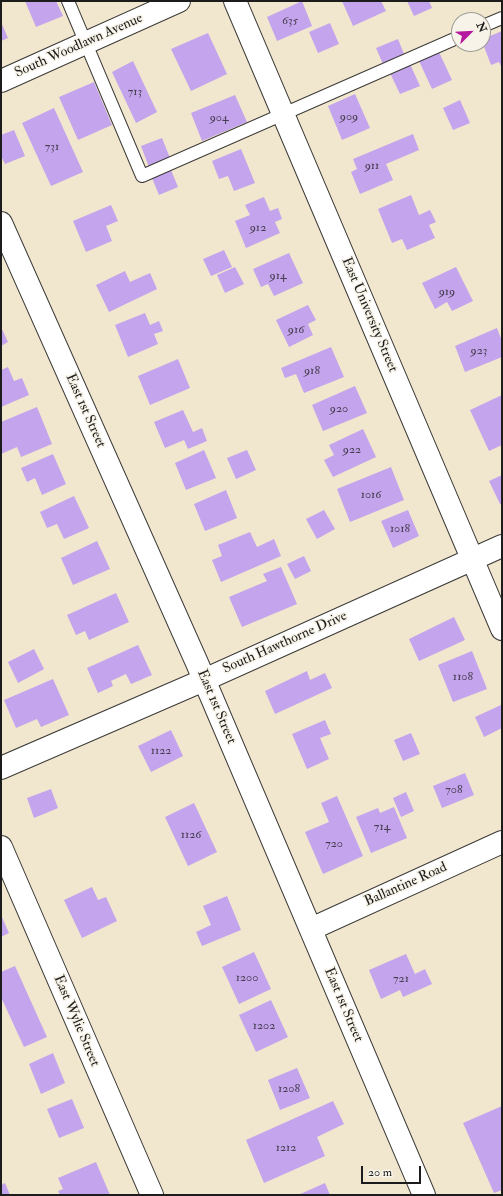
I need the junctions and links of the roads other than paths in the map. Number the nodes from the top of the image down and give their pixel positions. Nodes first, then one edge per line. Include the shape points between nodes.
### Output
1 (68, 1) edge
2 (179, 1) edge
3 (235, 1) edge
4 (502, 18) edge
5 (491, 23) edge
6 (451, 41) edge
7 (86, 43) junction
8 (1, 81) edge
9 (284, 115) junction
10 (1, 223) edge
11 (502, 546) edge
12 (472, 560) junction
13 (502, 629) edge
14 (204, 680) junction
15 (1, 768) edge
16 (502, 842) edge
17 (1, 847) edge
18 (311, 929) junction
19 (152, 1195) edge
20 (424, 1195) edge

1 - 7 lane
2 - 7 street, South Woodlawn Avenue
3 - 9 street, East University Street
4 - 5 lane
6 - 9 lane
7 - 8 street, South Woodlawn Avenue
7 - 9 lane via 142,176
9 - 12 street, East University Street
10 - 14 street, East 1st Street
11 - 12 street, South Hawthorne Drive
12 - 13 street, East University Street
12 - 14 street, South Hawthorne Drive
14 - 15 street, South Hawthorne Drive
14 - 18 street, East 1st Street
16 - 18 street, Ballantine Road
17 - 19 street, East Wylie Street
18 - 20 street, East 1st Street

